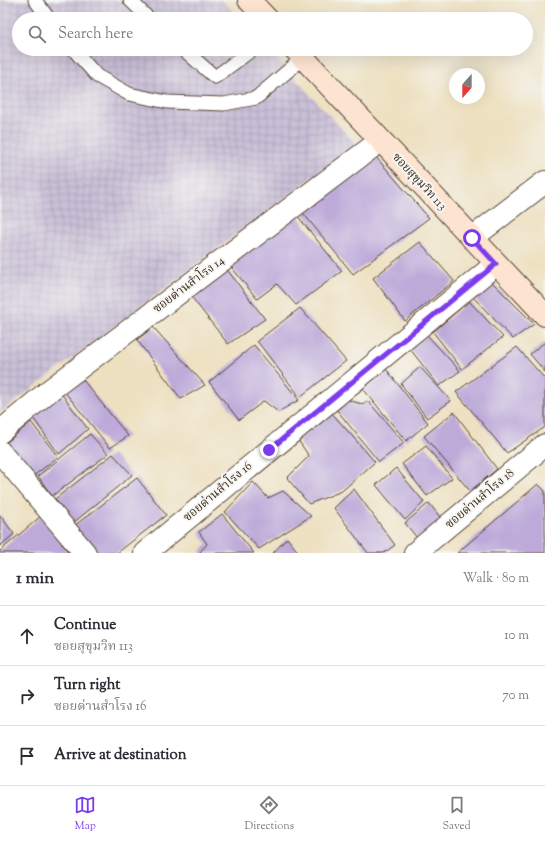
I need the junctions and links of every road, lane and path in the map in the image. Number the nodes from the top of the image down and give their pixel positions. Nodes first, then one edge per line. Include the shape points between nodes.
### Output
1 (35, 0) edge
2 (130, 0) edge
3 (249, 0) edge
4 (44, 12) edge
5 (142, 12) edge
6 (260, 12) edge
7 (79, 56) edge
8 (191, 56) edge
9 (244, 56) edge
10 (297, 56) edge
11 (301, 56) edge
12 (380, 141) junction
13 (545, 182) edge
14 (472, 238) junction
15 (496, 264) junction
16 (545, 315) edge
17 (0, 432) edge
18 (545, 445) edge
19 (0, 452) edge
20 (85, 553) edge
21 (145, 553) edge
22 (415, 553) edge

1 - 4 lane
2 - 5 lane
3 - 6 main road
7 - 10 lane via 97,76 129,94 167,102 224,104 256,98
8 - 9 lane via 215,77
11 - 12 main road, ซอยสุขุมวิท 113
12 - 14 main road, ซอยสุขุมวิท 113
12 - 17 street, ซอยด่านสำโรง 14 via 50,390
13 - 14 street
14 - 15 main road, ซอยสุขุมวิท 113
15 - 16 main road, ซอยสุขุมวิท 113
15 - 21 street, ซอยด่านสำโรง 16
18 - 22 street, ซอยด่านสำโรง 18
19 - 20 street

